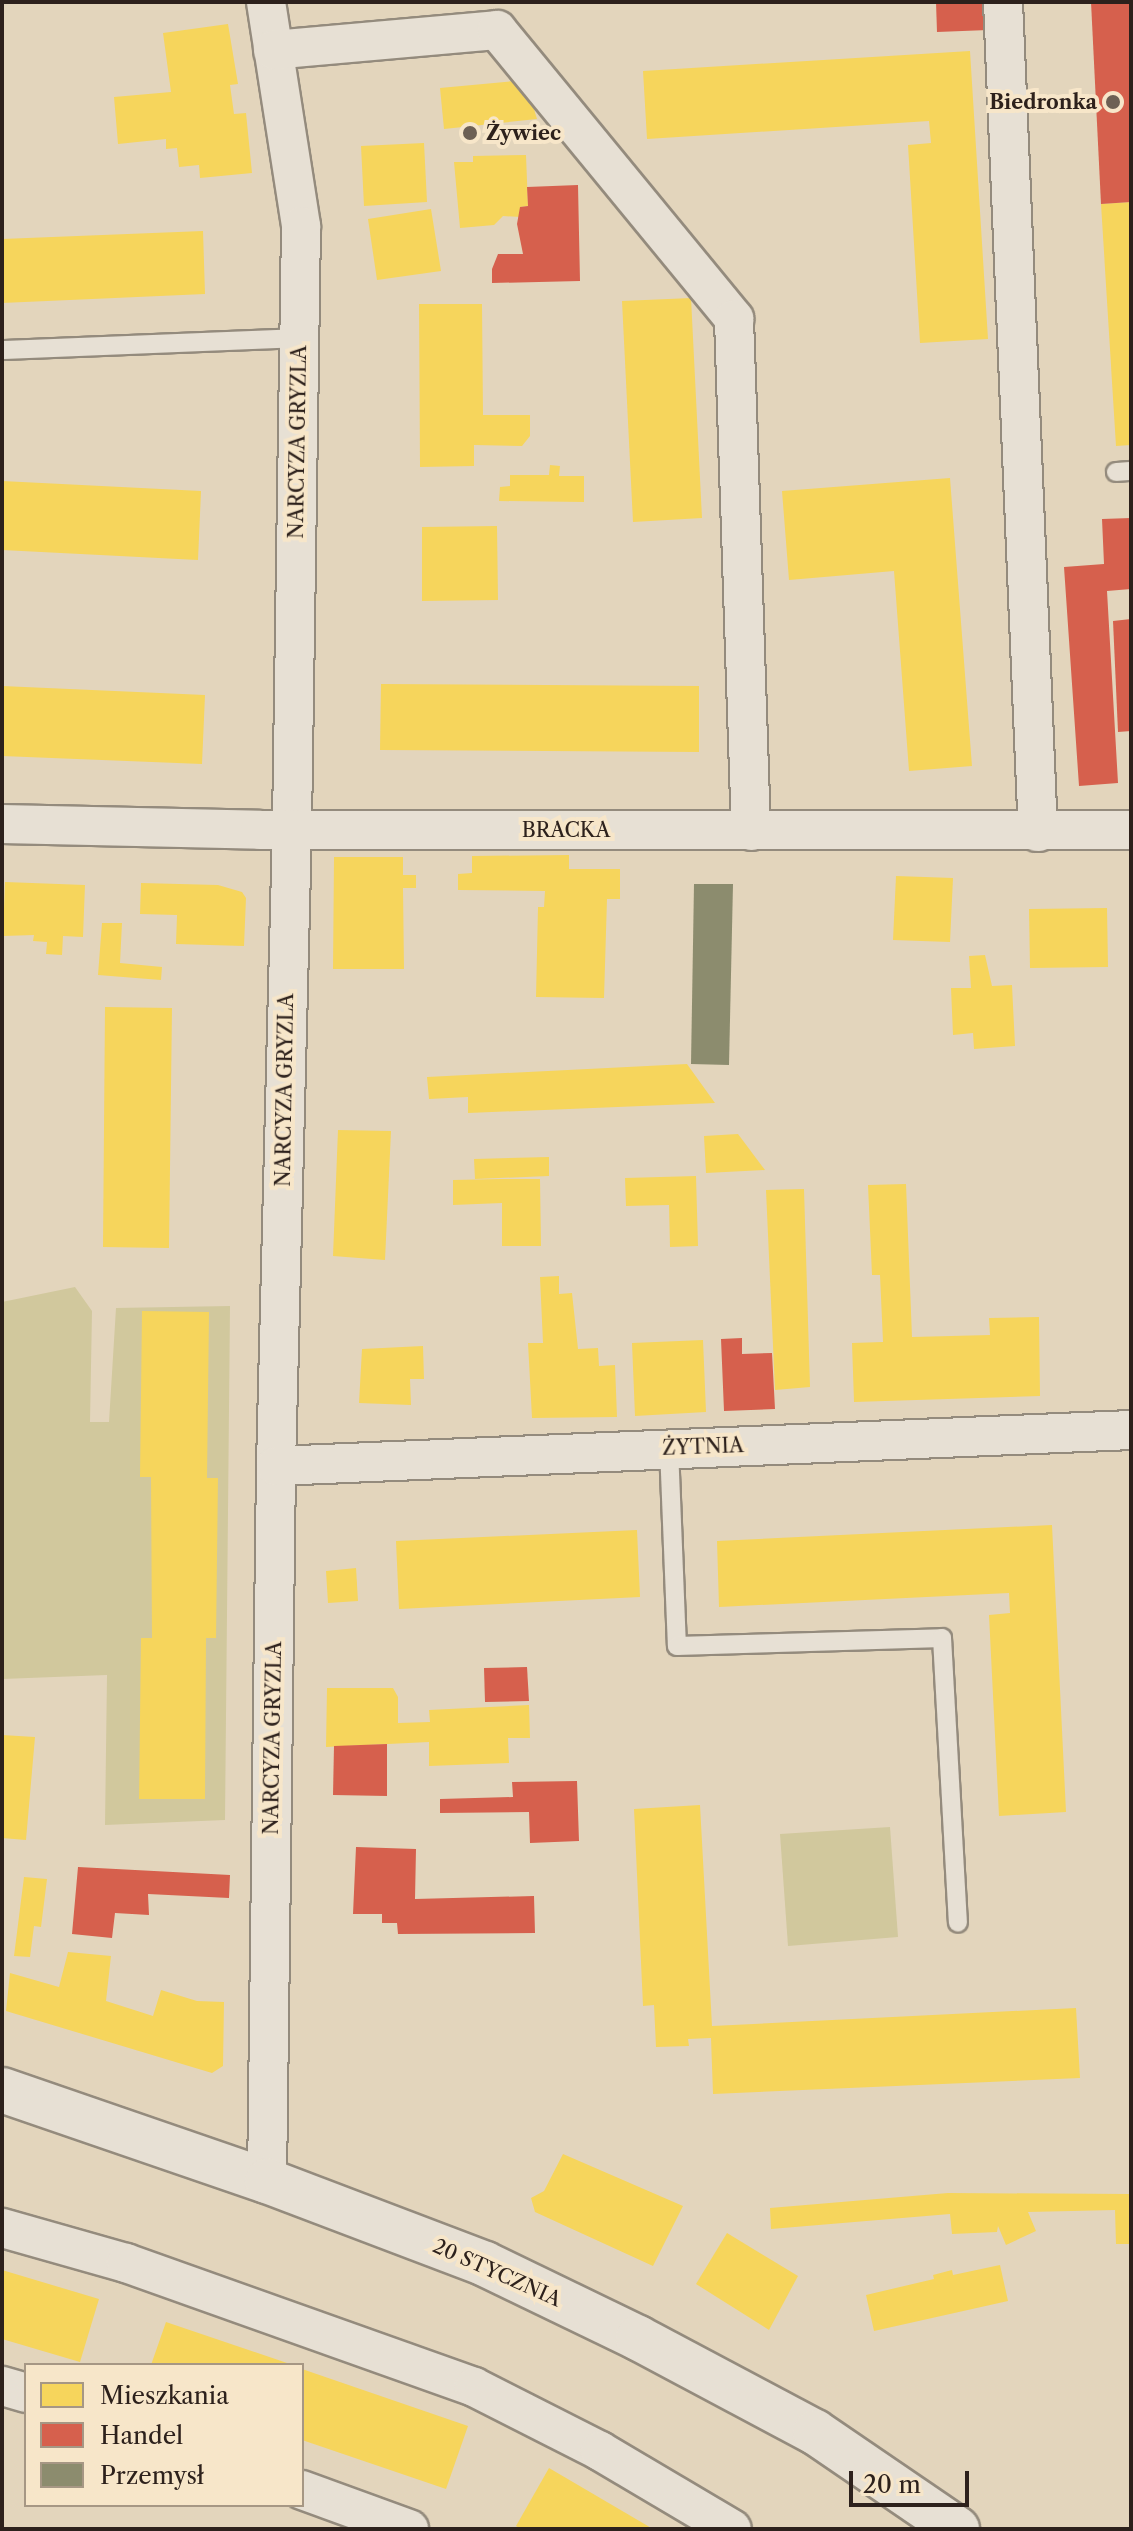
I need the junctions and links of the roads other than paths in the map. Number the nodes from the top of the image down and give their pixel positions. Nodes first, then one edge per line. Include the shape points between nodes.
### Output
1 (266, 2) edge
2 (1003, 2) edge
3 (273, 50) junction
4 (299, 338) junction
5 (2, 350) edge
6 (2, 824) edge
7 (292, 829) junction
8 (1131, 830) edge
9 (751, 831) junction
10 (1038, 832) junction
11 (1131, 1430) edge
12 (669, 1448) junction
13 (276, 1466) junction
14 (958, 1923) dead end
15 (2, 2090) edge
16 (267, 2181) junction
17 (2, 2228) edge
18 (2, 2386) edge
19 (24, 2392) edge
20 (304, 2491) edge
21 (409, 2529) edge
22 (732, 2529) edge
23 (957, 2529) edge

1 - 3 street, NARCYZA GRYZLA
2 - 10 street
3 - 4 street, NARCYZA GRYZLA via 301,226
3 - 9 street via 497,30 734,319
4 - 5 lane
4 - 7 street, NARCYZA GRYZLA
6 - 7 street, BRACKA
7 - 9 street, BRACKA
7 - 13 street, NARCYZA GRYZLA
8 - 10 street, BRACKA
9 - 10 street, BRACKA
11 - 12 street, ŻYTNIA
12 - 13 street, ŻYTNIA
12 - 14 lane via 677,1646 942,1638
13 - 16 street, NARCYZA GRYZLA
15 - 16 street, 20 STYCZNIA
16 - 23 street, 20 STYCZNIA via 485,2264 638,2338 815,2432
17 - 22 street via 126,2263 474,2387 600,2451
18 - 19 street
20 - 21 street

